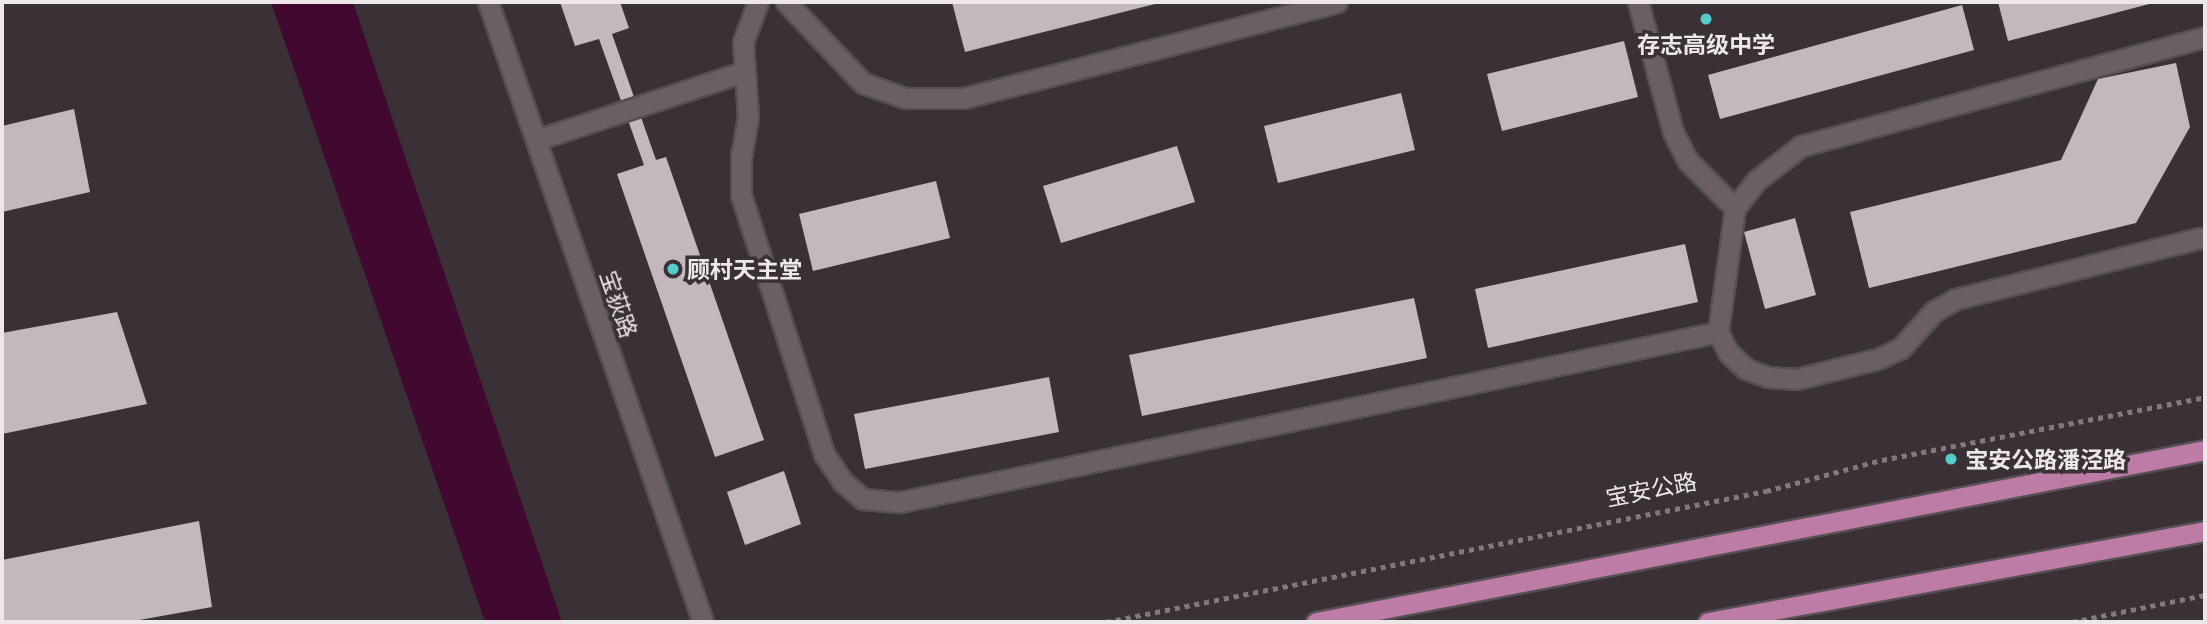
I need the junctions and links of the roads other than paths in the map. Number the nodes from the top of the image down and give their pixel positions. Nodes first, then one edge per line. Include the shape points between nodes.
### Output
1 (488, 2) edge
2 (758, 2) edge
3 (786, 2) edge
4 (1337, 2) edge
5 (1638, 2) edge
6 (2205, 37) edge
7 (743, 72) junction
8 (536, 140) junction
9 (1735, 208) junction
10 (2203, 236) edge
11 (1718, 332) junction
12 (2205, 450) edge
13 (2205, 531) edge
14 (703, 622) edge
15 (1316, 622) edge
16 (1708, 622) edge

1 - 8 street, 宝荻路
2 - 7 street via 743,42
3 - 4 street via 863,83 905,98 964,98
5 - 9 street via 1673,132 1688,161
6 - 9 street via 1801,146 1757,180
7 - 8 street
7 - 11 street via 748,117 741,155 741,195 824,454 842,481 863,499 900,502
8 - 14 street, 宝荻路
9 - 11 street
10 - 11 street via 1956,299 1934,311 1901,348 1877,359 1796,379 1768,377 1746,369 1728,352
12 - 15 main road
13 - 16 main road

